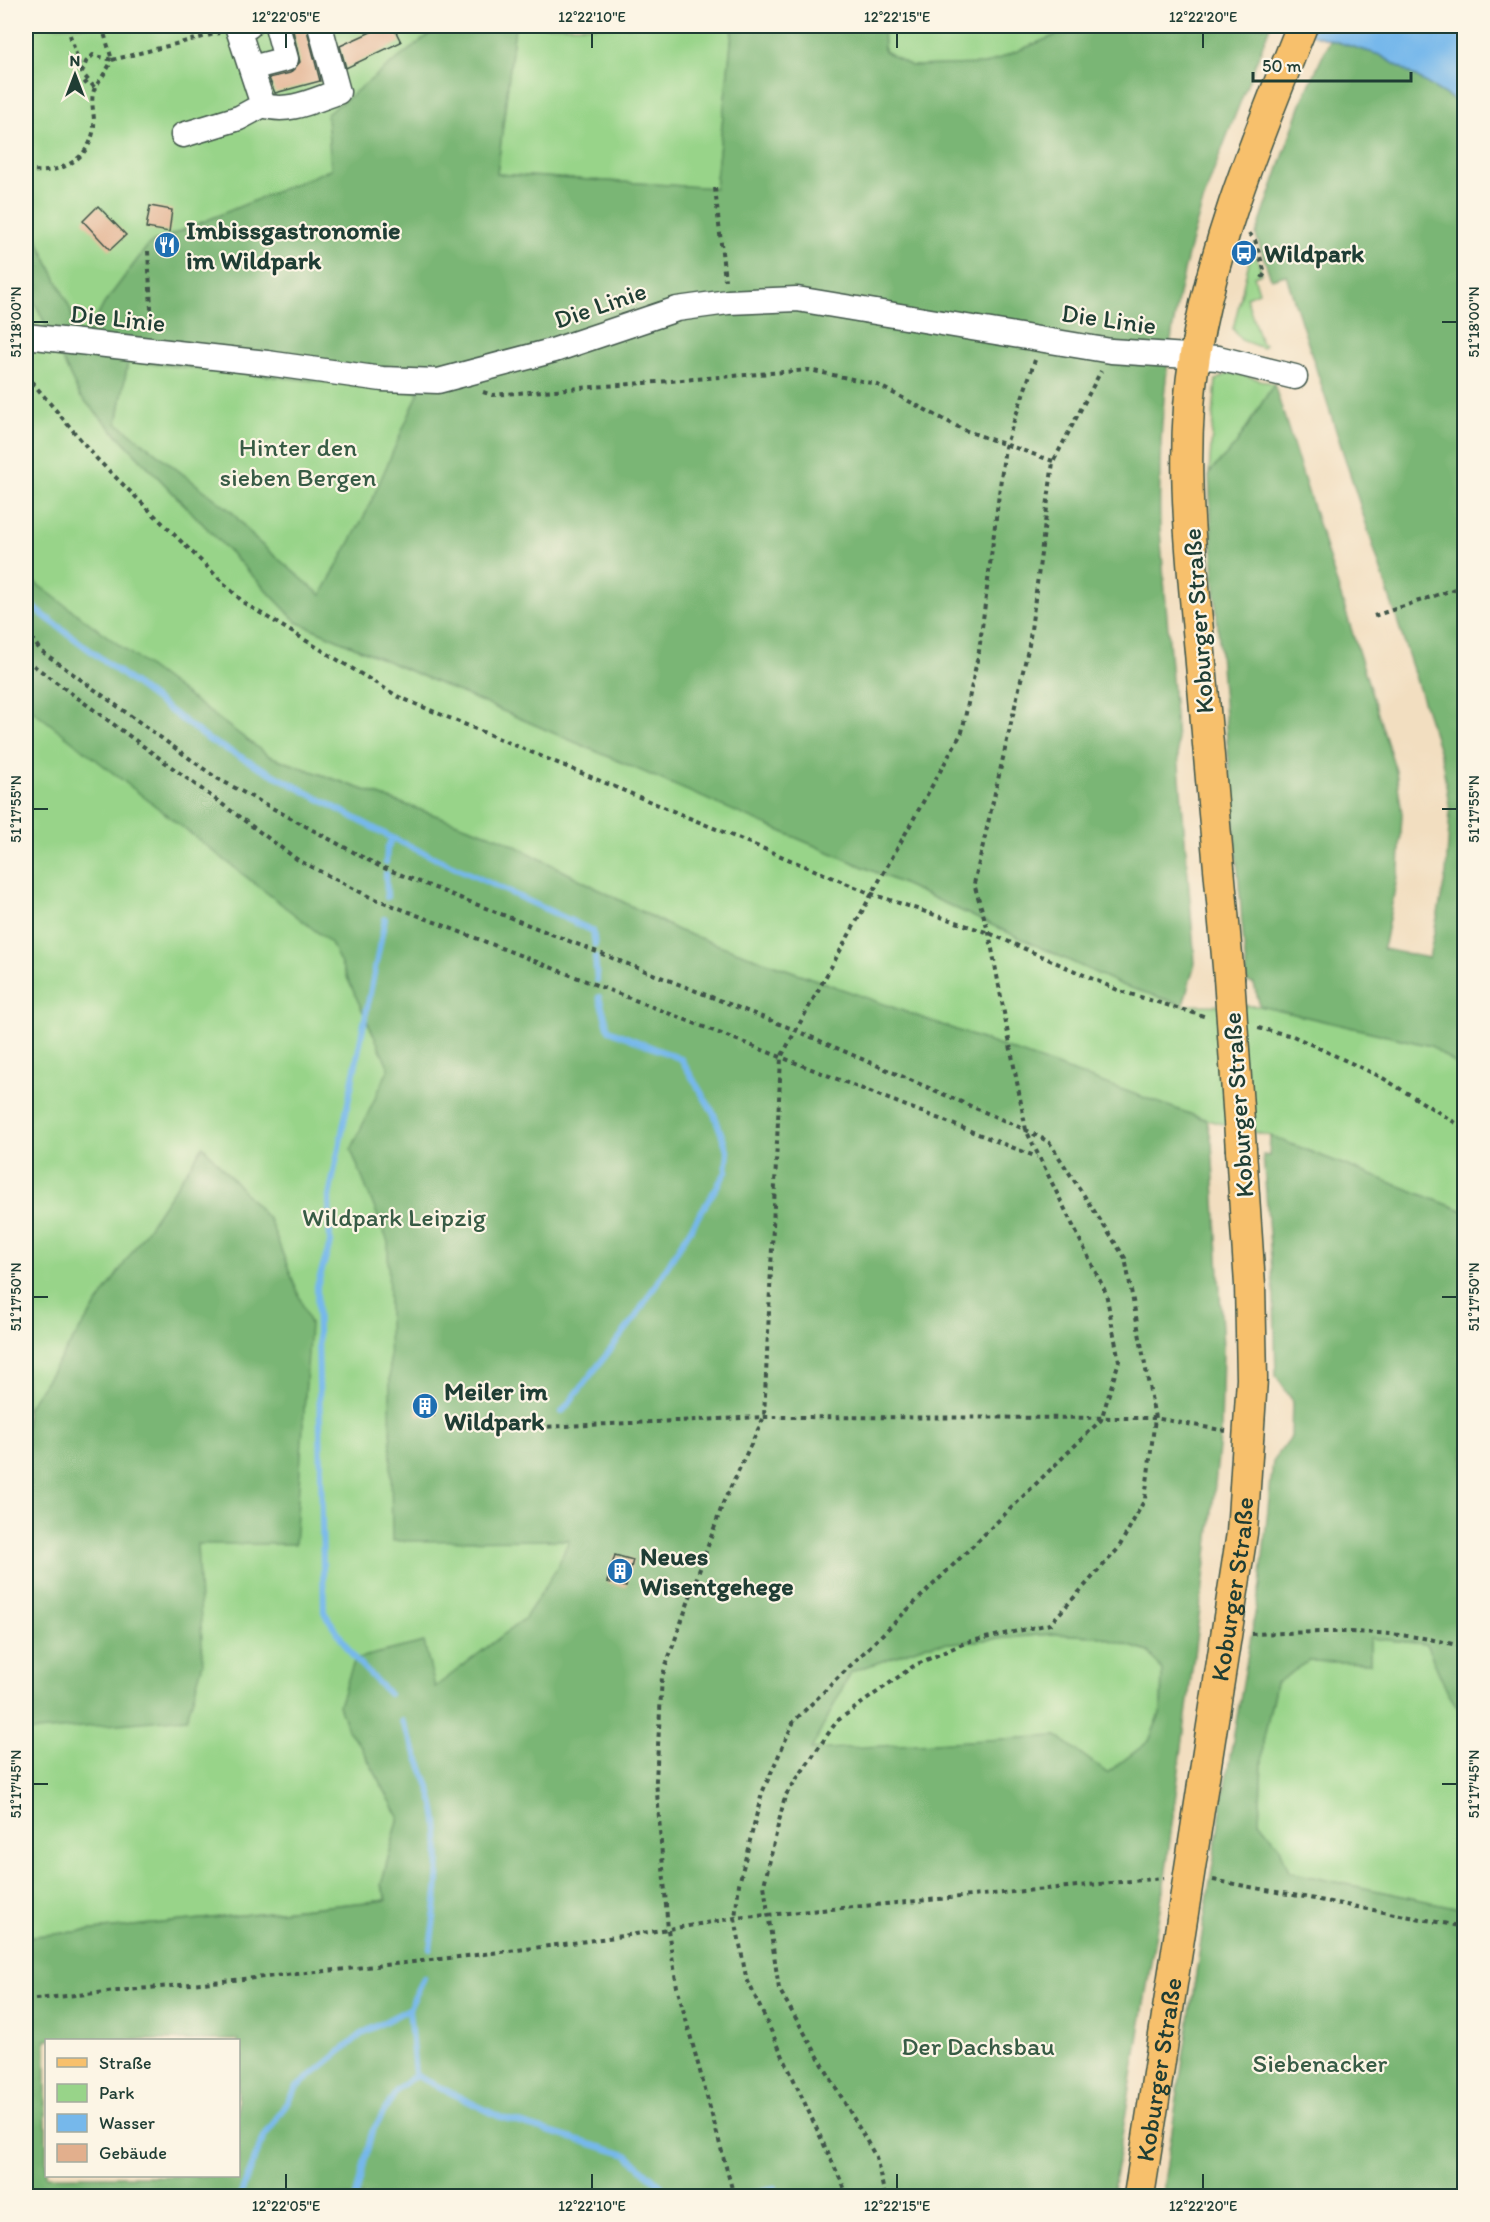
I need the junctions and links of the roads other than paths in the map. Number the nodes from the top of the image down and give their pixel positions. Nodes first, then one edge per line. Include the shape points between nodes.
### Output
1 (277, 26) edge
2 (320, 26) edge
3 (1302, 26) edge
4 (243, 27) edge
5 (250, 68) junction
6 (263, 105) junction
7 (183, 135) dead end
8 (26, 336) edge
9 (1195, 357) junction
10 (1295, 377) dead end
11 (1139, 2196) edge

1 - 5 lane via 286,59
2 - 6 lane via 338,92 293,107 274,109
3 - 9 main road, Koburger Straße via 1229,214 1209,284
4 - 5 lane
5 - 6 lane
6 - 7 lane via 239,118
8 - 9 lane, Die Linie via 382,379 438,381 555,350 677,309 797,299 1111,351
9 - 10 lane, Die Linie via 1218,358
9 - 11 main road, Koburger Straße, bridge via 1188,493 1241,1150 1251,1318 1251,1431 1228,1633

